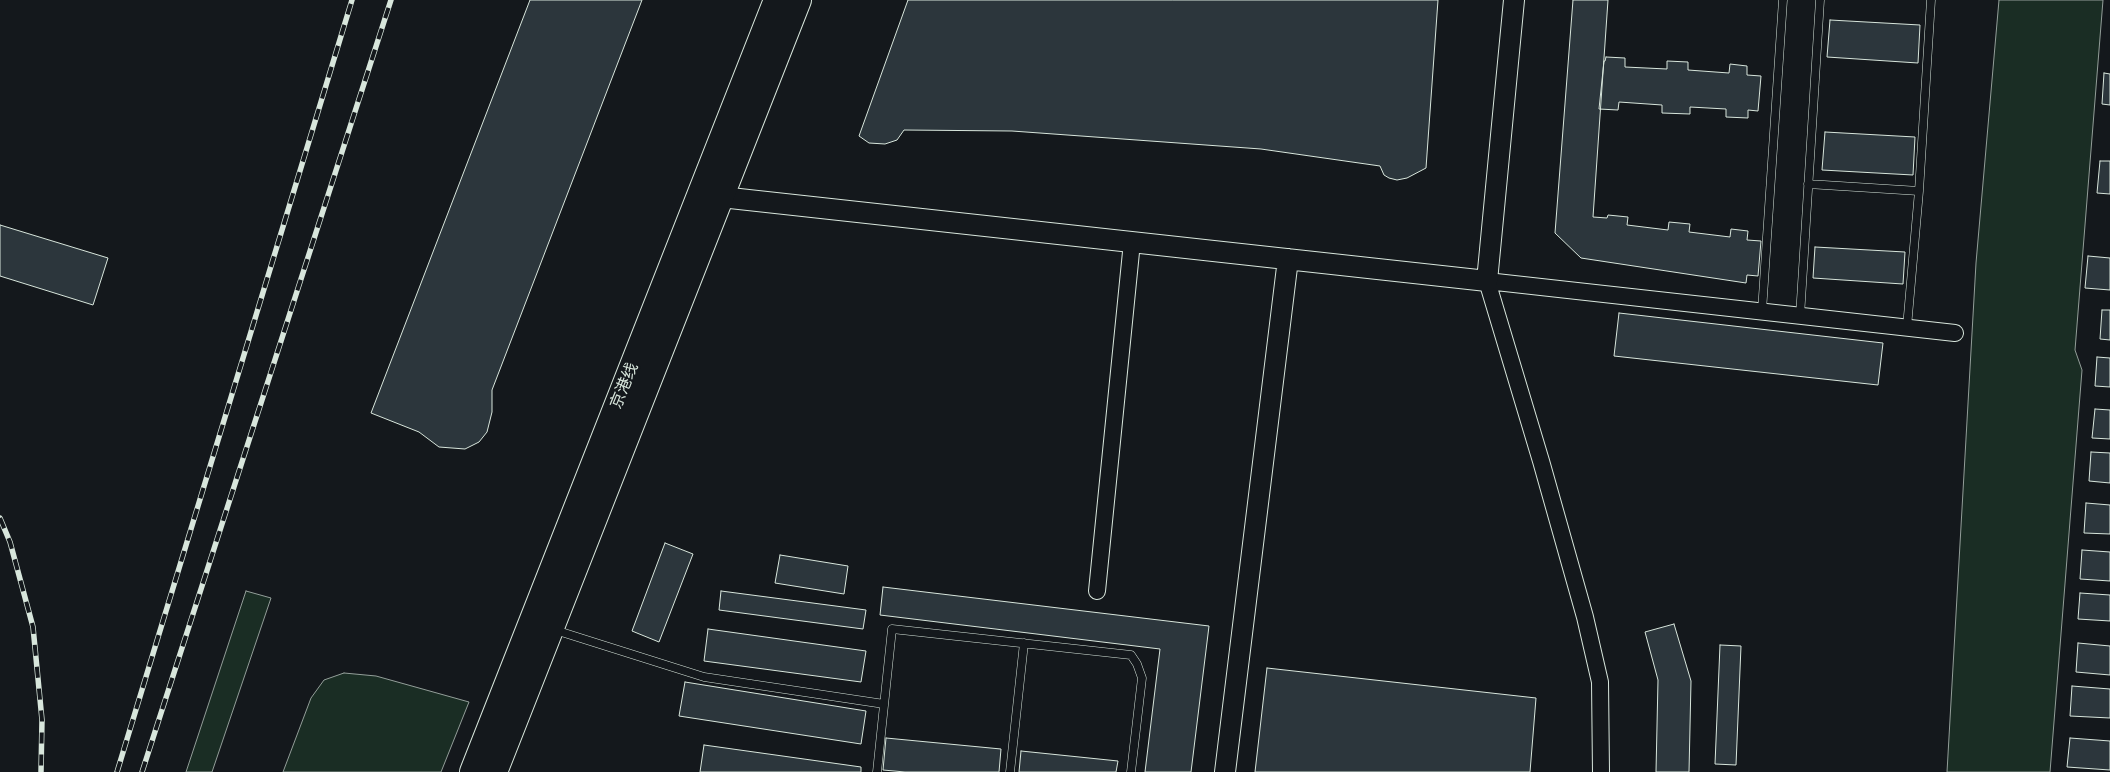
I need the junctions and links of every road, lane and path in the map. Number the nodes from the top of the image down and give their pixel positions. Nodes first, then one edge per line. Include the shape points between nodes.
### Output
1 (776, 0) edge
2 (798, 0) edge
3 (1514, 0) edge
4 (1782, 0) edge
5 (1820, 0) edge
6 (1931, 0) edge
7 (1808, 184) junction
8 (1919, 192) junction
9 (721, 197) junction
10 (1132, 242) junction
11 (1288, 259) junction
12 (1487, 281) junction
13 (1762, 312) junction
14 (1800, 316) junction
15 (1907, 327) junction
16 (1955, 333) dead end
17 (1096, 591) dead end
18 (551, 629) junction
19 (1024, 643) junction
20 (884, 704) junction
21 (473, 772) edge
22 (494, 772) edge
23 (877, 772) edge
24 (1010, 772) edge
25 (1131, 772) edge
26 (1225, 772) edge
27 (1601, 772) edge

1 - 21 highway, 京港线
2 - 9 highway, 京港线
3 - 12 street
4 - 13 lane
5 - 7 lane
6 - 8 lane
7 - 8 lane
7 - 14 lane
8 - 15 lane
9 - 10 street
9 - 18 highway, 京港线
10 - 11 street
10 - 17 street
11 - 12 street
11 - 26 street
12 - 13 street
12 - 27 street via 1542,461 1598,672
13 - 14 street
14 - 15 street
15 - 16 street
18 - 20 lane via 704,677
18 - 22 highway, 京港线
19 - 20 lane via 892,629
19 - 24 lane
19 - 25 lane via 1131,655 1142,678
20 - 23 lane

